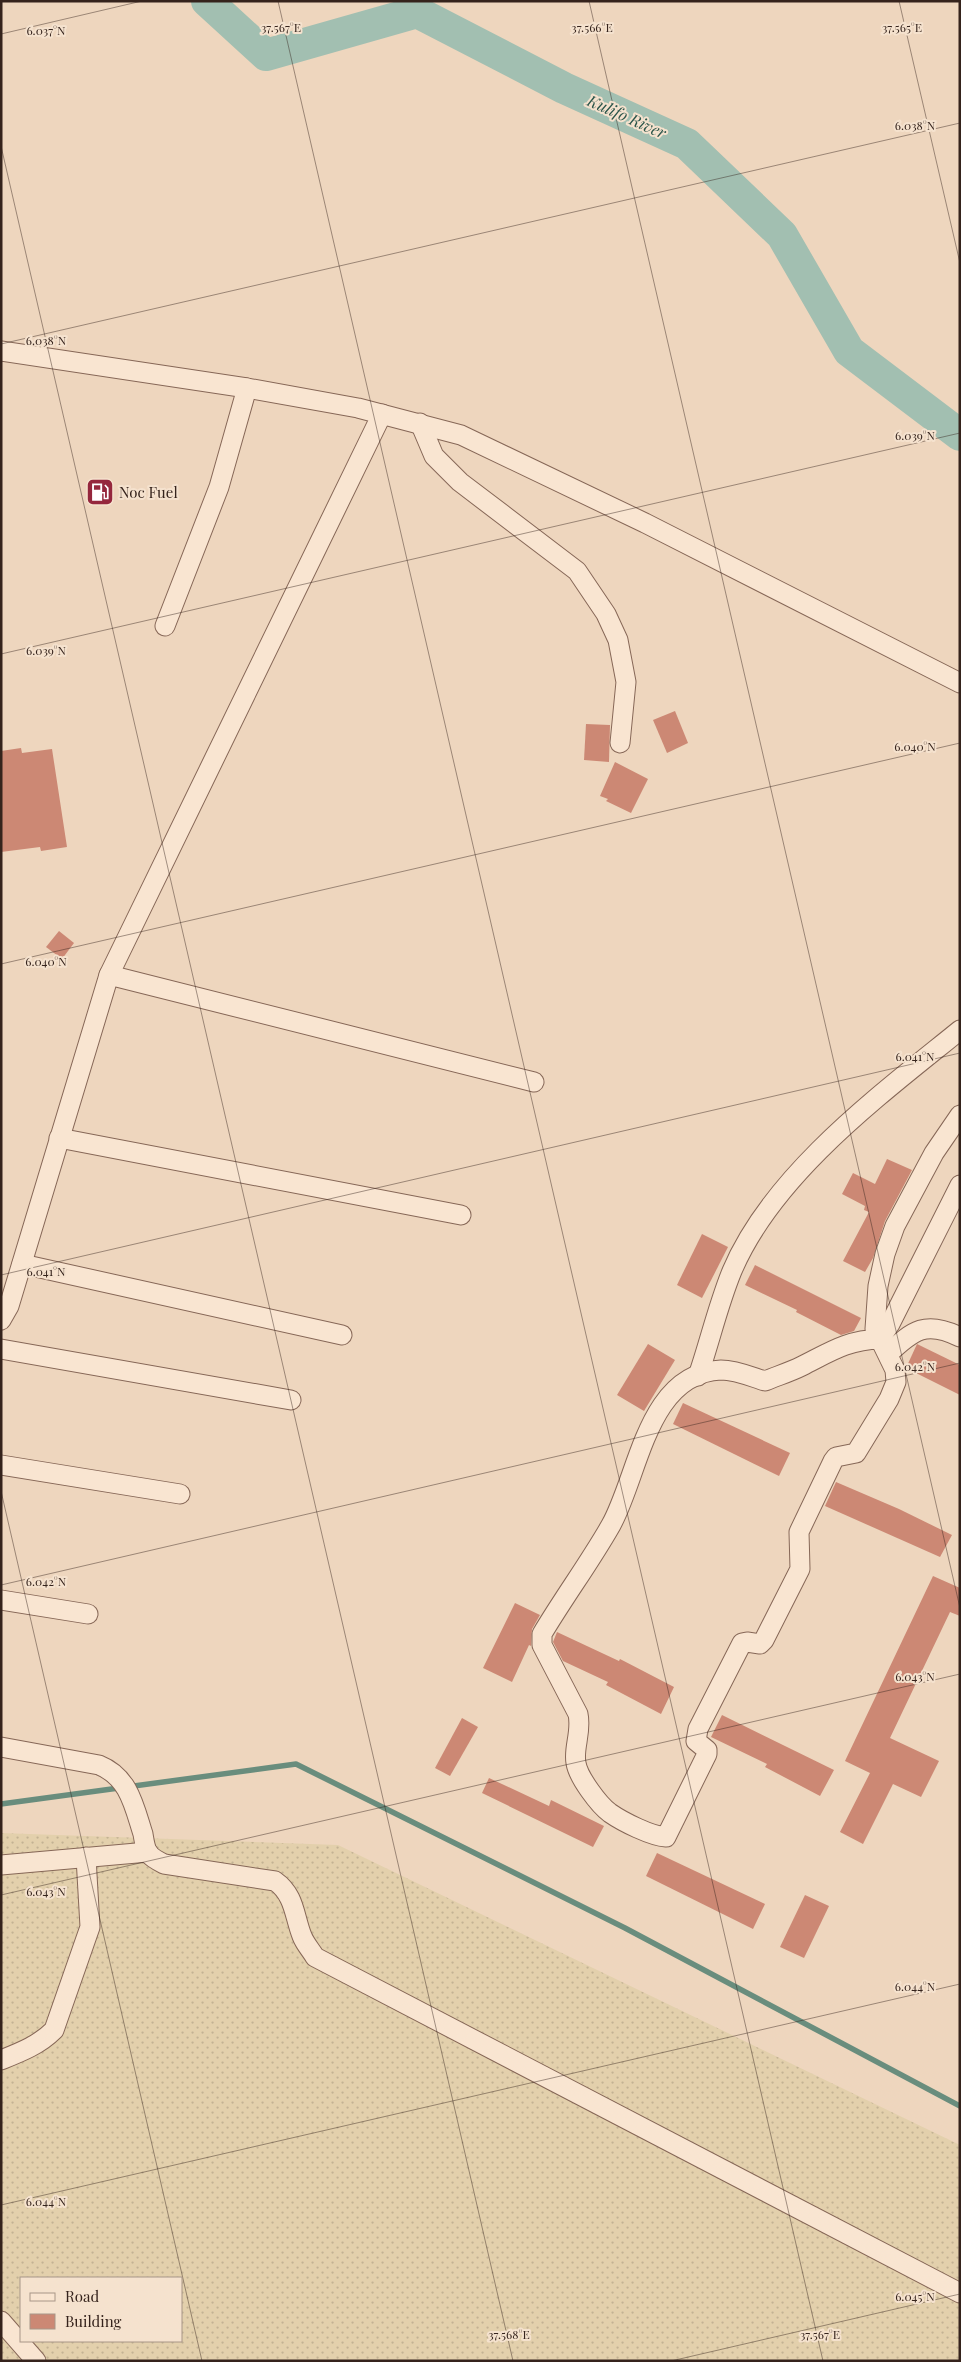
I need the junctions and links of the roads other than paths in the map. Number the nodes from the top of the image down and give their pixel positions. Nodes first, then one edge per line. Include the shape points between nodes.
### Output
1 (1, 351) edge
2 (247, 388) junction
3 (382, 414) junction
4 (420, 423) junction
5 (165, 626) dead end
6 (960, 683) edge
7 (620, 743) dead end
8 (110, 975) junction
9 (960, 1030) edge
10 (534, 1082) dead end
11 (960, 1115) edge
12 (59, 1138) junction
13 (960, 1185) edge
14 (461, 1215) dead end
15 (22, 1264) junction
16 (1, 1320) edge
17 (342, 1335) dead end
18 (960, 1336) edge
19 (884, 1347) junction
20 (1, 1349) edge
21 (698, 1376) junction
22 (291, 1400) dead end
23 (1, 1466) edge
24 (180, 1494) dead end
25 (1, 1600) edge
26 (88, 1614) dead end
27 (1, 1747) edge
28 (148, 1852) junction
29 (86, 1857) junction
30 (1, 1864) edge
31 (1, 2060) edge
32 (960, 2293) edge
33 (1, 2321) edge
34 (36, 2361) edge

1 - 2 street
2 - 3 street
2 - 5 street via 219,487
3 - 4 street
3 - 8 street
4 - 6 street via 462,435
4 - 7 street via 434,456 460,482 577,571 606,614 618,640 626,682
8 - 10 street
8 - 12 street
9 - 21 street via 874,1100 805,1164 775,1197 732,1270
11 - 19 street via 934,1153 888,1245 878,1286 875,1329
12 - 14 street
12 - 15 street
13 - 19 street via 890,1324
15 - 16 street via 9,1306
15 - 17 street
18 - 19 street via 943,1328 923,1329
19 - 21 street via 862,1340 835,1348 765,1381 721,1370
19 - 21 street via 896,1370 896,1382 889,1399 856,1454 833,1461 799,1532 800,1569 764,1640 760,1644 742,1643 739,1647 696,1737 696,1742 707,1750 707,1754 666,1837 609,1812 578,1774 575,1761 580,1726 578,1714 542,1645 542,1634 611,1525 657,1413 678,1386
20 - 22 street
23 - 24 street
25 - 26 street
27 - 28 street via 99,1765 119,1776 134,1805
28 - 29 street
28 - 32 street via 164,1864 275,1881 290,1896 303,1938 315,1957
29 - 30 street
29 - 31 street via 90,1928 54,2030 29,2049
33 - 34 street

